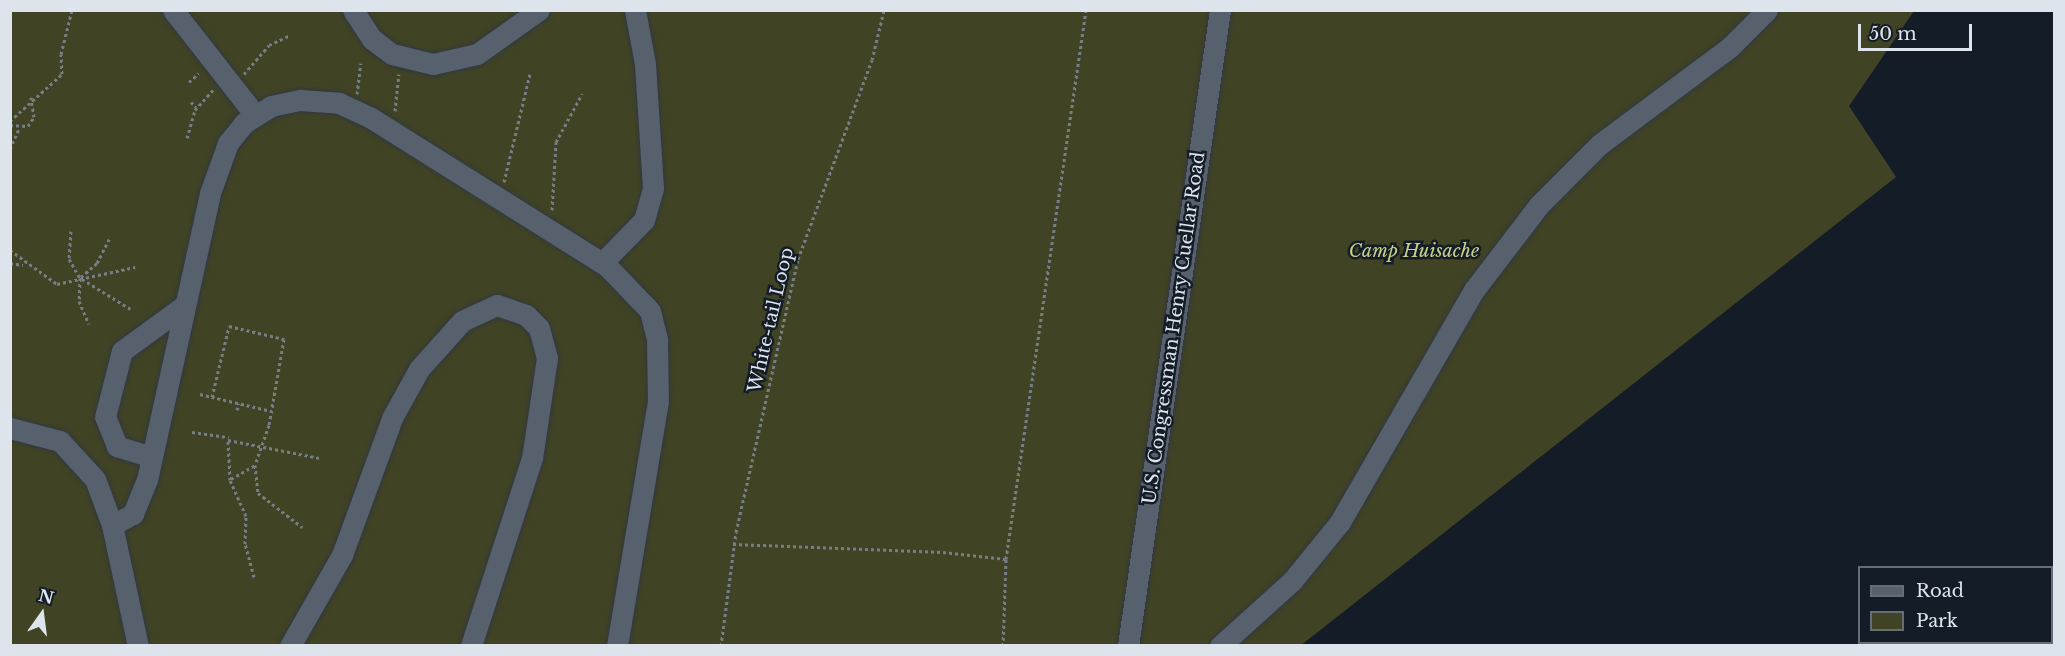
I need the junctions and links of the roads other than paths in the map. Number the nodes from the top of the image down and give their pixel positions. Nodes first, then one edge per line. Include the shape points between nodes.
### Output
1 (173, 10) edge
2 (353, 10) edge
3 (539, 10) edge
4 (635, 10) edge
5 (1220, 10) edge
6 (1767, 10) edge
7 (255, 115) junction
8 (602, 263) junction
9 (185, 304) junction
10 (10, 428) edge
11 (114, 442) junction
12 (152, 457) junction
13 (85, 465) junction
14 (112, 525) junction
15 (138, 645) edge
16 (290, 645) edge
17 (471, 645) edge
18 (617, 645) edge
19 (1128, 645) edge
20 (1220, 645) edge

1 - 7 street
2 - 3 street via 372,39 392,54 433,64 477,54
4 - 8 street via 645,63 652,195 644,219
5 - 19 street, U.S. Congressman Henry Cuellar Road
6 - 20 street via 1730,47 1600,144 1527,219 1474,290 1340,522 1292,581
7 - 8 street via 300,100 353,109
7 - 9 street via 234,133 222,155
8 - 18 street via 644,299 654,325 660,368
9 - 11 street via 122,351 105,417
9 - 12 street
10 - 13 street via 49,436
11 - 12 street via 121,450
11 - 13 street
12 - 14 street via 137,508
13 - 14 street
14 - 15 street
16 - 17 street via 339,561 392,418 419,369 462,321 497,305 526,315 539,328 547,358 532,458

